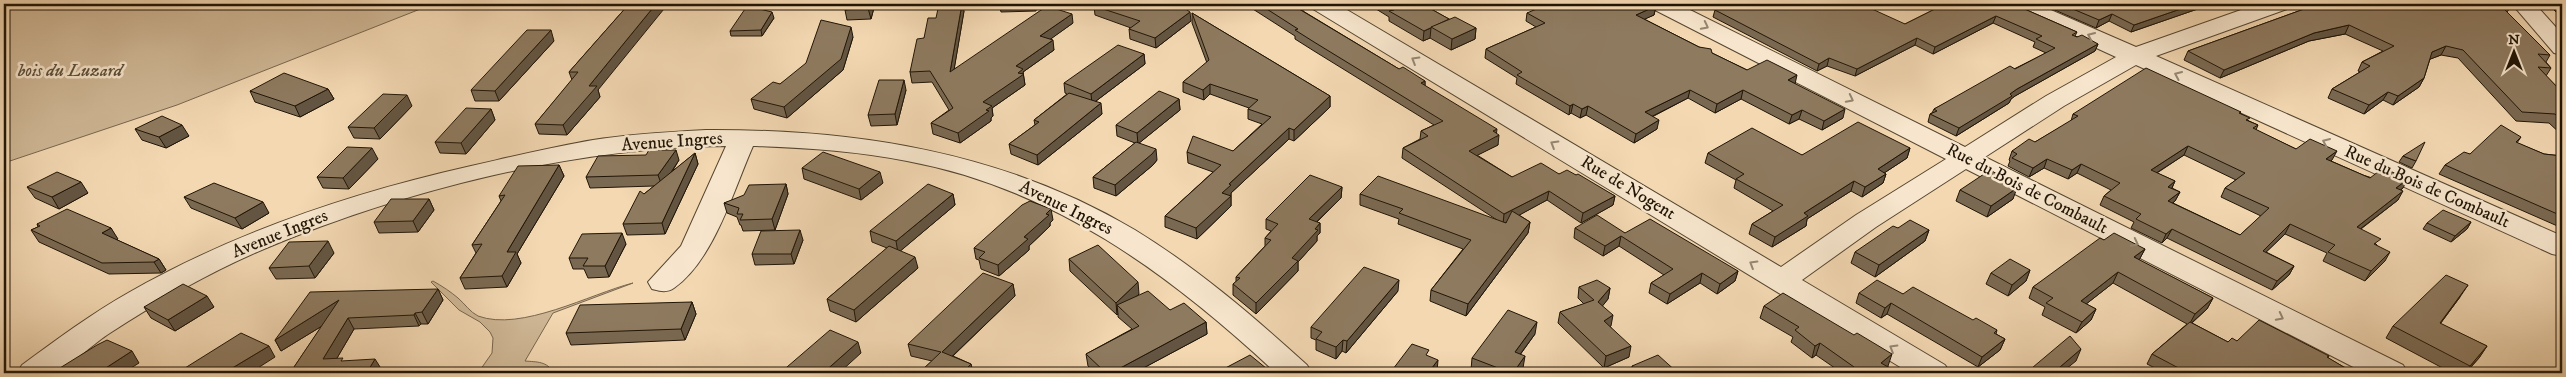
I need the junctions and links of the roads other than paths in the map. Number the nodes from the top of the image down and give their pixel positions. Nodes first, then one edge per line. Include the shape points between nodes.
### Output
1 (1321, 4) edge
2 (1661, 4) edge
3 (2019, 4) edge
4 (2279, 4) edge
5 (2523, 4) edge
6 (2562, 48) edge
7 (2135, 56) junction
8 (743, 138) junction
9 (1966, 158) junction
10 (2562, 247) edge
11 (1781, 281) junction
12 (663, 282) dead end
13 (33, 373) edge
14 (1296, 373) edge
15 (1934, 373) edge
16 (2392, 373) edge

11 -> 1 street, Rue de Nogent
2 -> 9 street, Rue du Bois de Combault
7 -> 3 street, Rue du Bois de Combault
4 - 7 street
5 - 6 street
7 - 9 street via 2054,101
10 -> 7 street, Rue du Bois de Combault
8 - 12 street via 694,250
8 - 13 street, Avenue Ingres via 647,142 558,155 406,189 310,220 216,259 136,301 90,330
8 - 14 street, Avenue Ingres via 854,146 919,156 972,168 1066,204 1120,233 1186,277
9 - 11 street via 1866,221
9 -> 16 street, Rue du Bois de Combault
15 -> 11 street, Rue de Nogent

